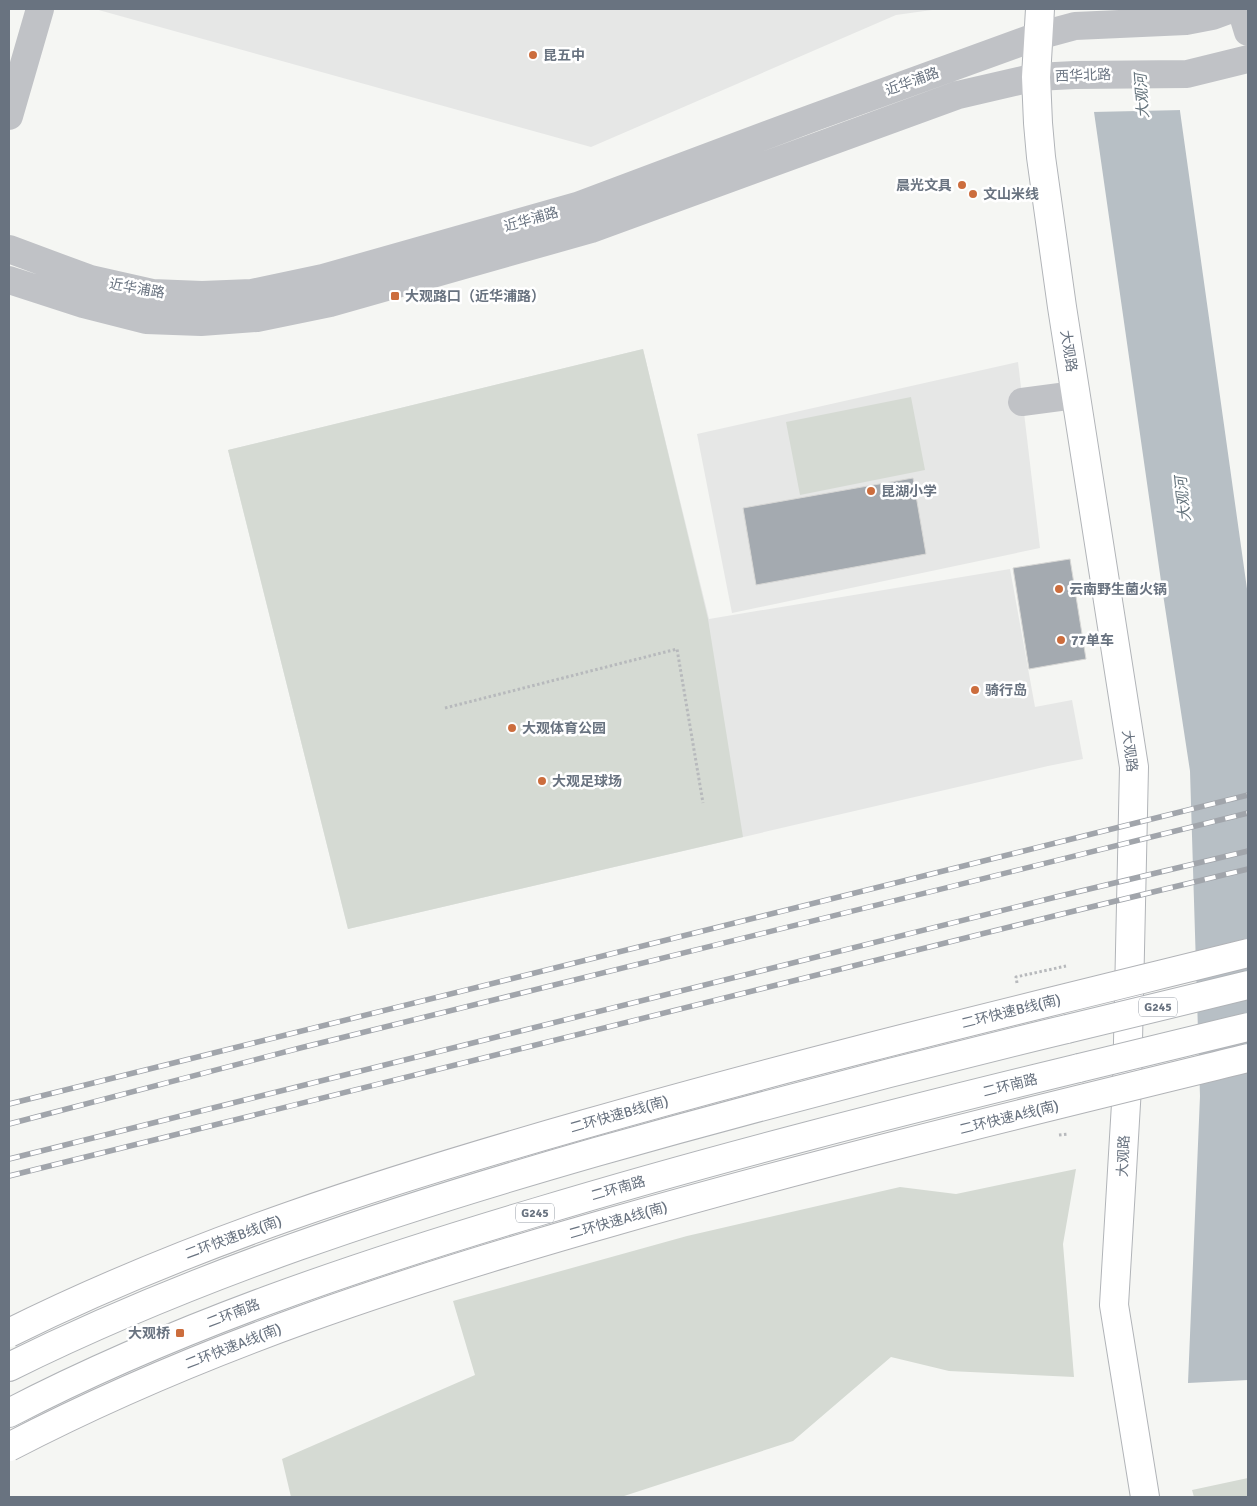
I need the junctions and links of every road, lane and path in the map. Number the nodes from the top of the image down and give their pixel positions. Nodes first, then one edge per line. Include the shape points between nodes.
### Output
1 (40, 9) edge
2 (1040, 9) edge
3 (1231, 9) edge
4 (1241, 9) edge
5 (1248, 32) edge
6 (1038, 36) junction
7 (1248, 59) edge
8 (1036, 77) junction
9 (9, 116) edge
10 (9, 249) edge
11 (9, 280) edge
12 (1076, 395) junction
13 (1022, 402) dead end
14 (445, 708) dead end
15 (703, 803) dead end
16 (1248, 953) edge
17 (1066, 966) dead end
18 (1016, 977) dead end
19 (1248, 985) edge
20 (1248, 1026) edge
21 (1248, 1058) edge
22 (9, 1333) edge
23 (9, 1367) edge
24 (9, 1413) edge
25 (9, 1447) edge
26 (1145, 1497) edge

1 - 9 street
2 - 6 main road, 大观路
3 - 6 street via 1186,20 1075,26
4 - 5 street
6 - 8 main road, 大观路
6 - 10 street, 近华浦路 via 577,206 323,278 252,293 152,293 90,279
7 - 8 street, 西华北路 via 1187,74
8 - 11 street, 近华浦路 via 952,97 591,229 330,303 257,318 201,322 146,320
8 - 12 main road, 大观路 via 1041,157
12 - 13 street
12 - 26 main road, 大观路 via 1134,767 1127,1087 1114,1305
14 - 15 path via 677,649
16 - 22 main road, 二环快速B线(南), bridge via 849,1052 466,1159 217,1243 107,1287
17 - 18 path
19 - 23 main road, G245, bridge via 883,1075 527,1172 383,1217 181,1289 93,1326
20 - 24 main road, 二环南路 / G245, bridge via 884,1117 538,1211 291,1291 110,1364
21 - 25 main road, 二环快速A线(南), bridge via 789,1173 442,1272 207,1356 82,1410

